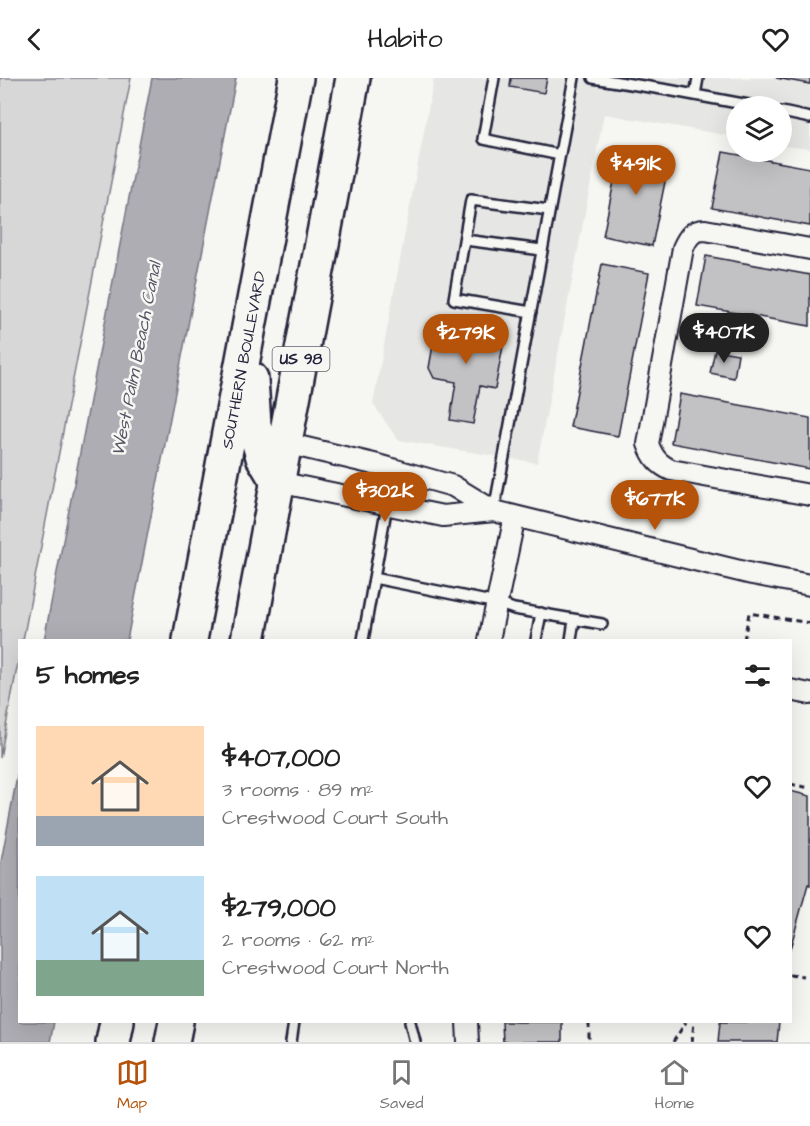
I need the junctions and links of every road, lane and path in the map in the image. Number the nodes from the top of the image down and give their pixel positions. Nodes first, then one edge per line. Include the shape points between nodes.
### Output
1 (296, 78) edge
2 (353, 78) edge
3 (494, 78) edge
4 (574, 78) edge
5 (593, 78) edge
6 (698, 78) edge
7 (644, 82) edge
8 (695, 95) junction
9 (726, 101) edge
10 (792, 114) edge
11 (810, 118) edge
12 (560, 155) junction
13 (549, 210) junction
14 (465, 240) junction
15 (810, 249) edge
16 (542, 250) junction
17 (531, 312) junction
18 (248, 332) junction
19 (285, 443) junction
20 (278, 482) junction
21 (810, 495) edge
22 (387, 505) junction
23 (494, 511) junction
24 (515, 516) junction
25 (375, 578) junction
26 (810, 585) edge
27 (498, 603) junction
28 (541, 614) junction
29 (574, 620) junction
30 (810, 623) edge
31 (602, 624) dead end
32 (190, 639) edge
33 (248, 639) edge
34 (363, 639) edge
35 (489, 639) edge
36 (536, 639) edge
37 (571, 639) edge
38 (744, 639) edge
39 (792, 690) edge
40 (810, 694) edge
41 (792, 784) edge
42 (810, 788) edge
43 (792, 975) edge
44 (804, 977) dead end
45 (117, 1023) edge
46 (176, 1023) edge
47 (294, 1023) edge
48 (410, 1023) edge
49 (467, 1023) edge
50 (589, 1023) edge
51 (685, 1023) edge
52 (694, 1023) edge
53 (113, 1042) edge
54 (172, 1042) edge
55 (291, 1042) edge
56 (415, 1042) edge
57 (468, 1042) edge
58 (589, 1042) edge
59 (674, 1042) edge
60 (692, 1042) edge

1 - 18 highway, SOUTHERN BOULEVARD
2 - 19 highway, US 98
3 - 12 lane via 483,139
4 - 12 lane
5 - 7 lane
6 - 8 lane
7 - 8 lane
8 - 9 lane
10 - 11 lane
12 - 13 lane
13 - 14 lane via 471,200
13 - 16 lane
14 - 16 lane
14 - 17 lane via 454,299
15 - 21 street via 705,230 692,233 683,248 648,444 656,460 671,470
16 - 17 lane
17 - 23 lane
18 - 20 highway via 254,425 263,457
18 - 32 highway, SOUTHERN BOULEVARD
19 - 20 highway, US 98
19 - 23 street via 453,486
20 - 22 street
20 - 33 highway, US 98
22 - 23 street via 443,516
22 - 25 lane
23 - 24 street
24 - 26 street
24 - 27 street
25 - 27 lane
25 - 34 lane
27 - 28 lane
27 - 35 street
28 - 29 lane
28 - 36 lane
29 - 31 lane
29 - 37 lane
30 - 38 path via 749,613
39 - 40 street
41 - 42 path
43 - 44 path
45 - 53 highway
46 - 54 highway
47 - 55 lane
48 - 56 lane
49 - 57 street
50 - 58 path
51 - 59 path
52 - 60 path

